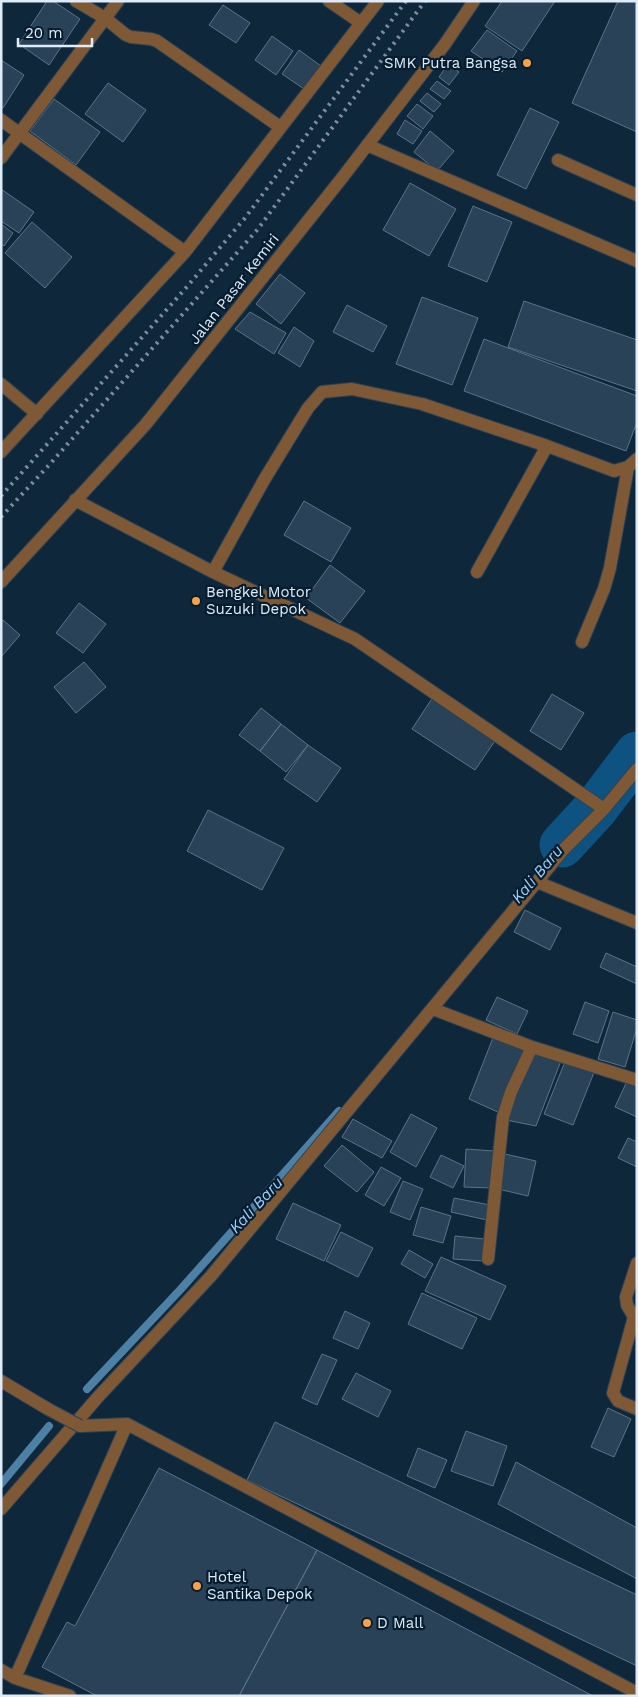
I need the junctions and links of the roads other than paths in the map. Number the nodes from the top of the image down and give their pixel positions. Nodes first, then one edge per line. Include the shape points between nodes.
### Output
1 (76, 1) edge
2 (118, 1) edge
3 (329, 1) edge
4 (378, 1) edge
5 (474, 1) edge
6 (105, 18) junction
7 (361, 23) junction
8 (1, 120) edge
9 (280, 127) junction
10 (21, 133) junction
11 (367, 145) junction
12 (1, 158) edge
13 (558, 160) dead end
14 (637, 195) edge
15 (185, 252) junction
16 (637, 261) edge
17 (1, 384) edge
18 (37, 414) junction
19 (547, 446) junction
20 (1, 452) edge
21 (632, 463) edge
22 (75, 500) junction
23 (213, 572) junction
24 (477, 572) dead end
25 (1, 582) edge
26 (582, 642) dead end
27 (637, 769) edge
28 (604, 808) junction
29 (537, 882) junction
30 (637, 923) edge
31 (433, 1009) junction
32 (532, 1047) junction
33 (637, 1080) edge
34 (488, 1259) dead end
35 (637, 1263) edge
36 (1, 1380) edge
37 (637, 1409) edge
38 (127, 1424) junction
39 (1, 1509) edge
40 (1, 1670) edge
41 (15, 1678) junction
42 (637, 1693) edge
43 (70, 1696) edge

1 - 6 street
2 - 6 street
3 - 7 street
4 - 7 street
5 - 11 street, Jalan Pasar Kemiri
6 - 9 street via 131,37 158,41
6 - 10 street
7 - 9 street
8 - 10 street
9 - 15 street
10 - 12 street
10 - 15 street
11 - 16 street
11 - 22 street, Jalan Pasar Kemiri via 146,424
13 - 14 street
15 - 18 street
17 - 18 street
18 - 20 street
19 - 21 street via 614,471
19 - 23 street via 422,404 352,389 322,392 308,408 264,480
19 - 24 street
21 - 26 street via 610,568
22 - 23 street
22 - 25 street, Jalan Pasar Kemiri
23 - 28 street via 355,639
27 - 28 street
28 - 29 street
29 - 30 street
29 - 31 street
31 - 32 street
31 - 39 street via 211,1276 98,1396
32 - 33 street
32 - 34 street via 502,1117
35 - 37 street via 626,1298 634,1317 613,1393 618,1401
36 - 38 street, bridge via 80,1426
38 - 41 street
38 - 42 street
40 - 41 street
41 - 43 street

